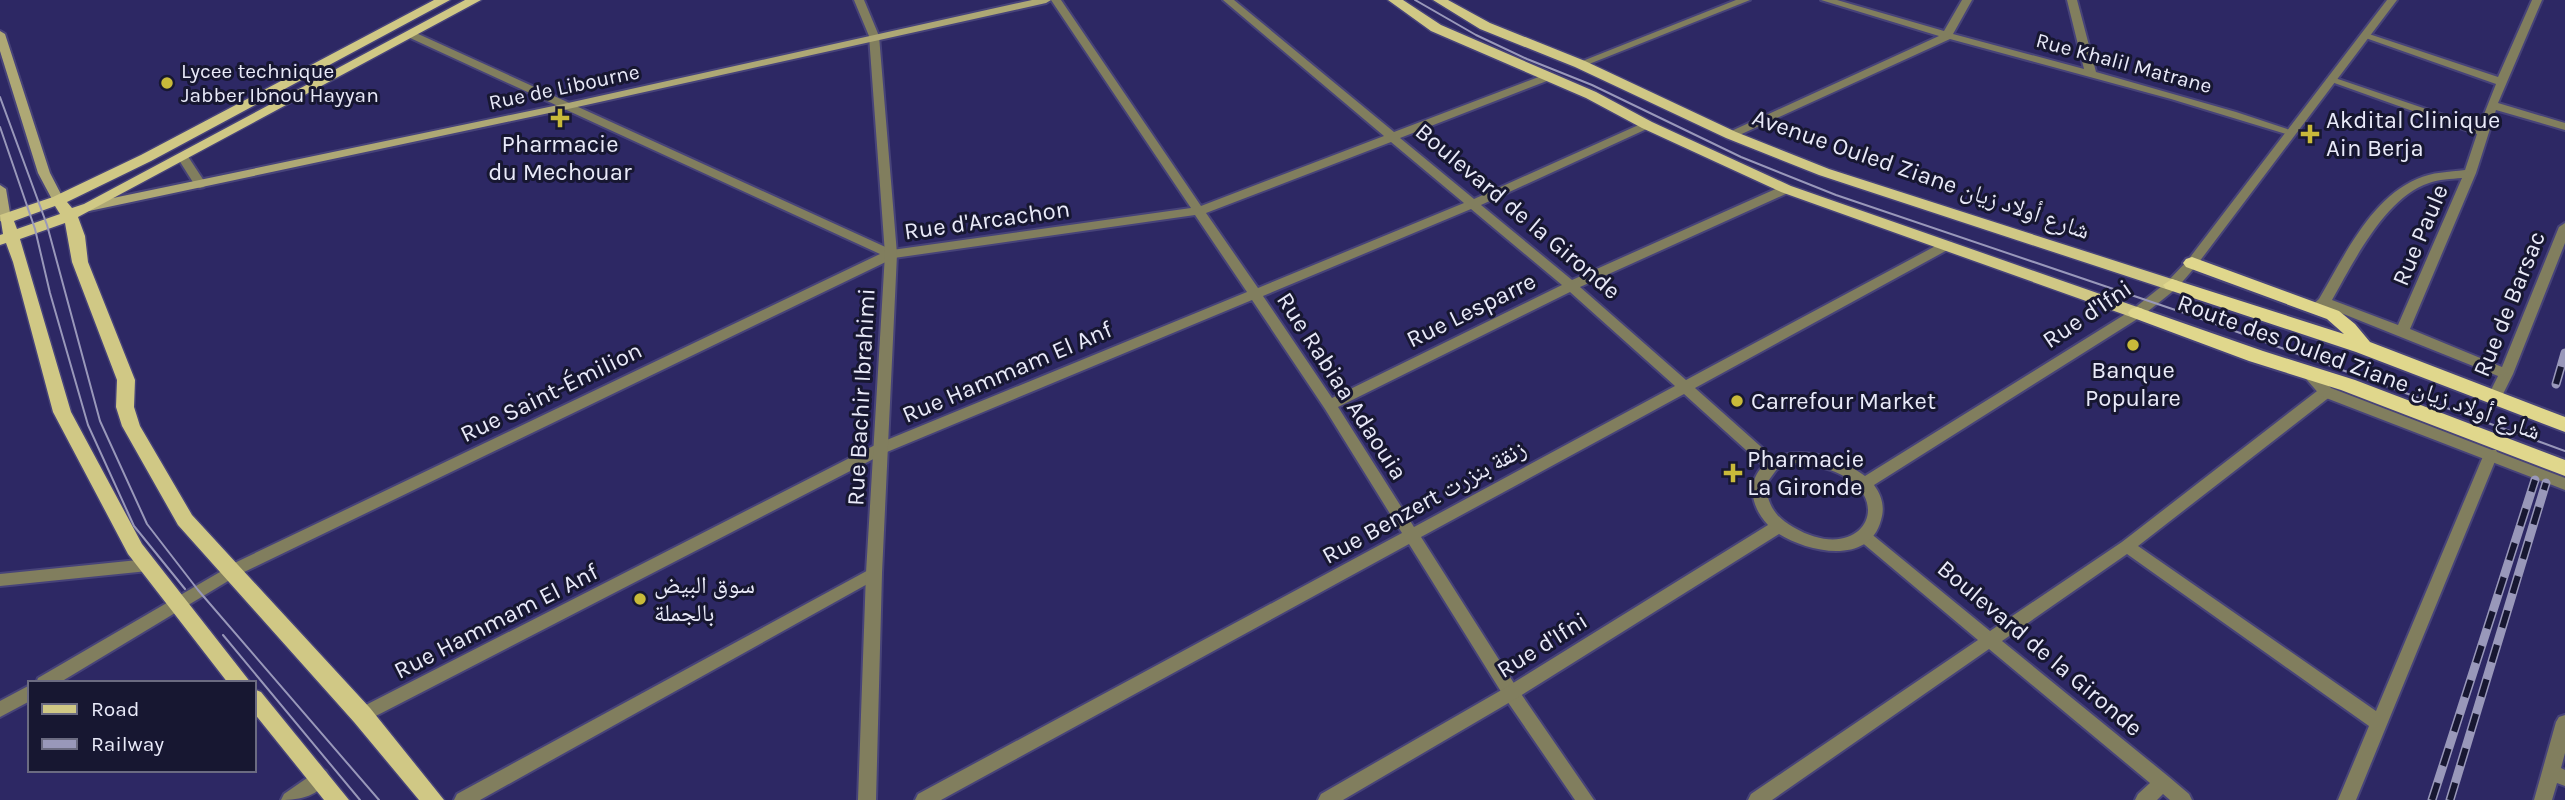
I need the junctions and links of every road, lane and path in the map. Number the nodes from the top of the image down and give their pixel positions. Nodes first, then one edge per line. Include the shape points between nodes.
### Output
1 (444, 0) edge
2 (452, 0) edge
3 (464, 0) edge
4 (475, 0) edge
5 (859, 0) edge
6 (1046, 0) edge
7 (1056, 0) edge
8 (1228, 0) edge
9 (1394, 0) edge
10 (1439, 0) edge
11 (1745, 0) edge
12 (1826, 0) edge
13 (1967, 0) edge
14 (2072, 0) edge
15 (2392, 0) edge
16 (2538, 0) edge
17 (0, 34) edge
18 (412, 35) junction
19 (874, 36) junction
20 (2365, 36) junction
21 (1946, 37) junction
22 (1580, 64) junction
23 (2091, 74) junction
24 (1548, 77) junction
25 (2332, 80) junction
26 (2502, 82) junction
27 (2492, 105) junction
28 (568, 106) junction
29 (1647, 125) junction
30 (2565, 127) edge
31 (2290, 132) junction
32 (2483, 132) junction
33 (1731, 135) junction
34 (1392, 137) junction
35 (183, 157) junction
36 (146, 158) junction
37 (163, 166) junction
38 (2470, 173) junction
39 (200, 184) junction
40 (0, 189) edge
41 (1786, 189) junction
42 (58, 200) junction
43 (1473, 204) junction
44 (89, 207) junction
45 (1199, 212) junction
46 (70, 216) junction
47 (3, 220) edge
48 (2565, 227) edge
49 (6, 239) edge
50 (1947, 245) junction
51 (891, 254) junction
52 (2192, 263) junction
53 (2172, 285) junction
54 (1571, 286) junction
55 (1255, 293) junction
56 (2320, 305) junction
57 (2137, 313) junction
58 (2280, 320) joint
59 (2402, 331) junction
60 (2363, 347) junction
61 (2308, 373) junction
62 (2507, 374) junction
63 (1686, 387) junction
64 (2326, 392) junction
65 (2494, 398) junction
66 (1330, 405) junction
67 (2565, 425) edge
68 (883, 448) junction
69 (2491, 454) junction
70 (1772, 465) junction
71 (2565, 468) edge
72 (1864, 484) junction
73 (2565, 484) edge
74 (1779, 526) junction
75 (1864, 536) junction
76 (1411, 537) junction
77 (2127, 546) junction
78 (148, 565) junction
79 (232, 571) junction
80 (874, 573) junction
81 (0, 580) edge
82 (179, 601) junction
83 (1992, 640) junction
84 (47, 681) edge
85 (239, 681) edge
86 (28, 693) edge
87 (1511, 693) junction
88 (256, 700) edge
89 (0, 710) edge
90 (362, 715) junction
91 (2565, 722) edge
92 (2379, 723) junction
93 (2558, 775) edge
94 (320, 777) junction
95 (2163, 783) junction
96 (290, 800) edge
97 (338, 800) edge
98 (433, 800) edge
99 (463, 800) edge
100 (867, 800) edge
101 (924, 800) edge
102 (1327, 800) edge
103 (1585, 800) edge
104 (1757, 800) edge
105 (2144, 800) edge
106 (2183, 800) edge
107 (2347, 800) edge
108 (2543, 800) edge

1 - 36 main road
2 - 36 main road via 186,142
3 - 37 main road
4 - 18 main road
5 - 19 street, Rue Bachir Ibrahimi
6 - 19 main road, Rue de Libourne
7 - 45 street, Rue Rabiaa Adaouia
8 - 34 street, Boulevard de la Gironde
9 - 24 main road via 1436,28
10 - 22 main road, Avenue Ouled Ziane شارع أولاد زيان via 1485,26
11 - 22 street
12 - 21 street, Rue Khalil Matrane
13 - 21 street
14 - 23 street
15 - 20 street, Rue d'Ifni
16 - 26 street, Rue Paule
17 - 42 main road via 44,173
18 - 28 street, Rue d'Arcachon
18 - 35 main road
19 - 28 main road, Rue de Libourne
19 - 51 street, Rue Bachir Ibrahimi
20 - 25 street, Rue d'Ifni
20 - 26 street
21 - 23 street, Rue Khalil Matrane
21 - 33 street
22 - 33 main road, Avenue Ouled Ziane شارع أولاد زيان
23 - 31 street, Rue Khalil Matrane
24 - 29 main road
24 - 34 street, Rue d'Arcachon
25 - 31 street, Rue d'Ifni
25 - 32 street
26 - 27 street, Rue Paule
27 - 30 street
27 - 32 street, Rue Paule
28 - 39 main road, Rue de Libourne
28 - 51 street, Rue d'Arcachon
29 - 41 main road
29 - 43 street, Rue Hammam El Anf
31 - 52 street, Rue d'Ifni
32 - 38 street, Rue Paule
33 - 53 main road, Avenue Ouled Ziane شارع أولاد زيان via 1824,172
34 - 43 street, Boulevard de la Gironde
34 - 45 street, Rue d'Arcachon
35 - 37 main road
35 - 39 street
36 - 42 main road
37 - 44 main road
38 - 56 street via 2421,181 2394,200
38 - 59 street, Rue Paule
39 - 44 main road, Rue de Libourne
40 - 47 main road
41 - 50 main road
41 - 54 street, Rue Lesparre
42 - 46 main road
42 - 47 main road
43 - 54 street, Boulevard de la Gironde
43 - 55 street, Rue Hammam El Anf
44 - 46 main road
45 - 51 street, Rue d'Arcachon
45 - 55 street, Rue Rabiaa Adaouia
46 - 49 main road
46 - 79 main road via 80,262 126,380 125,407 131,426 185,520
47 - 49 main road
48 - 62 street, Rue de Barsac
49 - 78 main road via 62,412
50 - 57 main road
50 - 63 street, Rue Benzert زنقة بنزرت
51 - 68 street, Rue Bachir Ibrahimi
51 - 79 street, Rue Saint-Émilion
52 - 53 street, Rue d'Ifni
52 - 56 highway
53 - 57 street, Rue d'Ifni
53 - 58 highway, Avenue Ouled Ziane شارع أولاد زيان
54 - 63 street, Boulevard de la Gironde
54 - 66 street, Rue Lesparre
55 - 66 street, Rue Rabiaa Adaouia
55 - 68 street, Rue Hammam El Anf
56 - 59 street
56 - 60 highway via 2341,320
57 - 61 highway, Route des Ouled Ziane شارع أولاد زيان
57 - 72 street, Rue d'Ifni
58 - 60 highway, Route des Ouled Ziane شارع أولاد زيان
59 - 62 street
60 - 65 highway, Route des Ouled Ziane شارع أولاد زيان
61 - 64 street
61 - 71 highway, Route des Ouled Ziane شارع أولاد زيان
62 - 65 street, Rue de Barsac
63 - 70 street, Boulevard de la Gironde
63 - 76 street, Rue Benzert زنقة بنزرت
64 - 69 street
64 - 77 street
65 - 67 highway, Route des Ouled Ziane شارع أولاد زيان
66 - 76 street, Rue Rabiaa Adaouia
68 - 80 street, Rue Bachir Ibrahimi
68 - 90 street, Rue Hammam El Anf
69 - 73 street
69 - 92 street
70 - 72 street via 1811,458 1840,466
70 - 74 street via 1763,473 1758,494 1768,516
72 - 75 street via 1876,512
74 - 75 street via 1824,545
74 - 87 street, Rue d'Ifni
75 - 83 street, Boulevard de la Gironde
76 - 87 street, Rue Rabiaa Adaouia
76 - 101 street, Rue Benzert زنقة بنزرت
77 - 83 street
77 - 92 street
78 - 81 street
78 - 82 main road
79 - 82 street, Rue Saint-Émilion
79 - 90 main road
80 - 99 street
80 - 100 street, Rue Bachir Ibrahimi
82 - 84 street, Rue Saint-Émilion
82 - 85 main road
83 - 95 street, Boulevard de la Gironde
83 - 104 street
86 - 89 street
87 - 102 street, Rue d'Ifni
87 - 103 street, Rue Rabiaa Adaouia
88 - 94 main road
90 - 98 main road
91 - 93 street
92 - 107 street
93 - 108 street
94 - 96 street
94 - 97 main road
95 - 105 street
95 - 106 street, Boulevard de la Gironde

